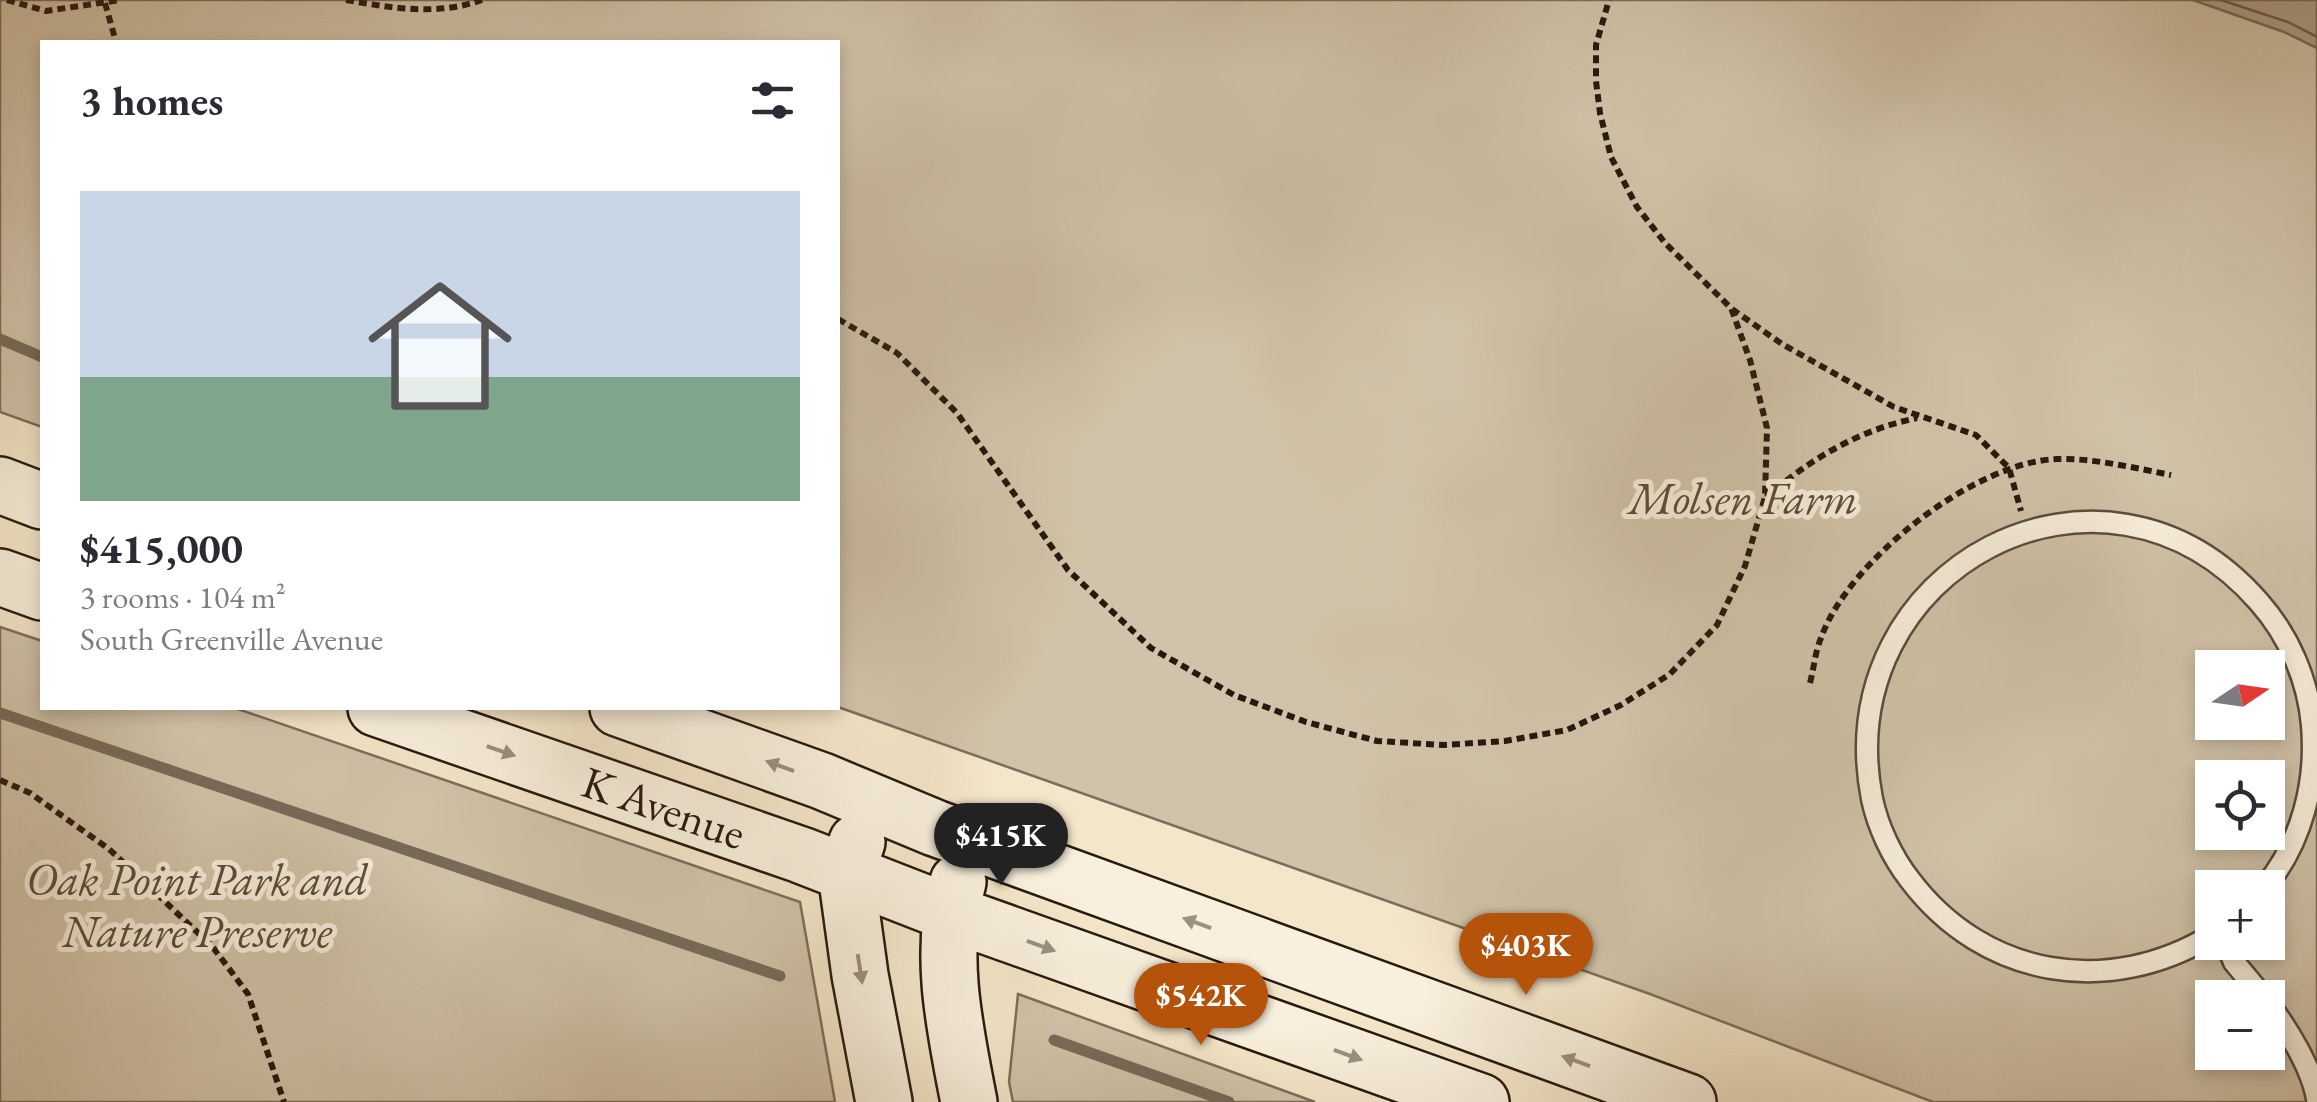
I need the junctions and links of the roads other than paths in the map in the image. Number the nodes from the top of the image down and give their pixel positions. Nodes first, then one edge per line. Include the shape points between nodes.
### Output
1 (0, 486) edge
2 (40, 500) edge
3 (0, 577) edge
4 (40, 591) edge
5 (382, 710) edge
6 (623, 710) edge
7 (871, 801) junction
8 (952, 834) junction
9 (2276, 870) edge
10 (846, 873) junction
11 (950, 913) junction
12 (2195, 943) edge
13 (2233, 960) edge
14 (2249, 980) edge
15 (2285, 1026) edge
16 (1674, 1100) edge
17 (2317, 1100) edge
18 (884, 1102) edge
19 (969, 1102) edge
20 (1480, 1102) edge

1 - 2 main road
3 - 4 main road
5 -> 10 main road, K Avenue
7 -> 6 main road, K Avenue
7 - 8 main road, K Avenue
7 - 10 main road
8 - 11 main road
16 -> 8 main road, K Avenue
9 - 12 lane via 2302,816 2314,746 2302,676 2288,644 2247,588 2161,534 2094,523 2027,532 1966,560 1939,581 1896,634 1871,697 1866,751 1873,805 1903,871 1951,925 2015,960 2050,969 2122,970
10 - 11 main road, K Avenue
10 -> 18 main road
11 - 19 main road via 952,1010
11 -> 20 main road, K Avenue
13 - 14 lane
15 - 17 lane

